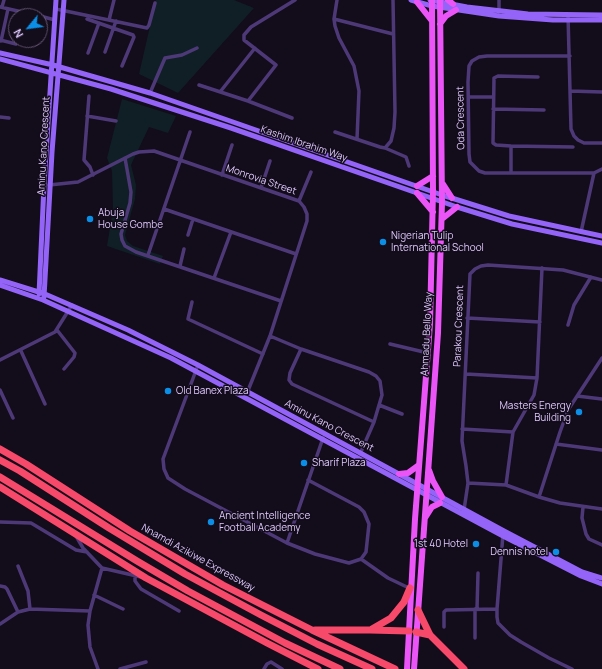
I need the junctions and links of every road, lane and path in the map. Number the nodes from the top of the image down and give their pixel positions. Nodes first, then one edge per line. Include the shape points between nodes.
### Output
1 (4, 0) edge
2 (56, 0) edge
3 (64, 0) edge
4 (114, 0) edge
5 (295, 0) edge
6 (337, 0) edge
7 (393, 0) edge
8 (499, 0) edge
9 (414, 1) edge
10 (431, 2) edge
11 (450, 2) edge
12 (155, 3) dead end
13 (440, 3) edge
14 (1, 7) edge
15 (8, 9) joint
16 (56, 9) junction
17 (63, 10) junction
18 (456, 10) junction
19 (499, 13) junction
20 (602, 15) edge
21 (48, 18) edge
22 (568, 18) junction
23 (334, 19) junction
24 (55, 20) junction
25 (87, 20) dead end
26 (109, 20) junction
27 (602, 20) edge
28 (116, 21) junction
29 (432, 22) junction
30 (99, 23) junction
31 (440, 24) junction
32 (114, 28) junction
33 (393, 34) junction
34 (0, 40) edge
35 (197, 48) dead end
36 (255, 48) junction
37 (54, 51) junction
38 (0, 52) edge
39 (105, 52) dead end
40 (88, 53) dead end
41 (570, 56) junction
42 (0, 59) edge
43 (42, 62) junction
44 (56, 64) junction
45 (122, 66) dead end
46 (51, 73) junction
47 (57, 74) junction
48 (538, 77) dead end
49 (199, 85) dead end
50 (570, 91) junction
51 (220, 92) junction
52 (602, 92) edge
53 (150, 93) junction
54 (89, 96) dead end
55 (469, 97) junction
56 (493, 98) junction
57 (248, 101) junction
58 (493, 109) junction
59 (544, 110) dead end
60 (87, 116) junction
61 (0, 117) edge
62 (9, 118) dead end
63 (292, 118) dead end
64 (116, 121) dead end
65 (190, 132) dead end
66 (335, 132) dead end
67 (357, 139) junction
68 (602, 143) edge
69 (232, 145) dead end
70 (510, 146) junction
71 (573, 147) dead end
72 (385, 148) junction
73 (125, 158) junction
74 (180, 161) junction
75 (270, 161) dead end
76 (409, 166) dead end
77 (602, 169) edge
78 (310, 172) dead end
79 (511, 173) junction
80 (594, 173) junction
81 (93, 175) junction
82 (222, 175) junction
83 (433, 176) junction
84 (442, 182) junction
85 (44, 185) junction
86 (50, 185) junction
87 (418, 186) junction
88 (261, 188) junction
89 (433, 191) junction
90 (417, 193) junction
91 (442, 195) junction
92 (452, 198) junction
93 (433, 199) junction
94 (299, 201) junction
95 (442, 203) junction
96 (457, 207) junction
97 (164, 209) junction
98 (433, 212) junction
99 (193, 219) junction
100 (442, 219) junction
101 (231, 232) junction
102 (581, 232) junction
103 (188, 235) dead end
104 (602, 236) edge
105 (602, 243) edge
106 (184, 249) dead end
107 (296, 254) junction
108 (148, 255) junction
109 (180, 266) junction
110 (542, 268) junction
111 (591, 277) junction
112 (214, 278) junction
113 (0, 280) edge
114 (602, 280) edge
115 (0, 285) edge
116 (41, 296) junction
117 (281, 301) junction
118 (192, 302) dead end
119 (72, 305) junction
120 (69, 311) junction
121 (467, 318) junction
122 (540, 322) junction
123 (568, 325) dead end
124 (57, 330) junction
125 (270, 336) junction
126 (390, 344) dead end
127 (301, 349) junction
128 (21, 350) junction
129 (428, 353) junction
130 (263, 354) junction
131 (602, 358) edge
132 (0, 360) edge
133 (198, 365) junction
134 (64, 369) dead end
135 (195, 371) junction
136 (466, 374) junction
137 (538, 378) junction
138 (0, 390) edge
139 (248, 392) junction
140 (577, 396) junction
141 (245, 398) junction
142 (602, 399) edge
143 (45, 404) dead end
144 (379, 405) junction
145 (402, 414) dead end
146 (13, 418) dead end
147 (374, 422) junction
148 (462, 429) junction
149 (513, 432) junction
150 (324, 437) junction
151 (556, 444) junction
152 (0, 449) edge
153 (602, 450) edge
154 (361, 452) junction
155 (358, 459) junction
156 (0, 460) edge
157 (419, 465) junction
158 (428, 469) junction
159 (399, 474) junction
160 (0, 477) edge
161 (308, 480) junction
162 (468, 483) junction
163 (0, 484) edge
164 (506, 485) junction
165 (415, 488) junction
166 (426, 488) junction
167 (3, 489) edge
168 (426, 495) junction
169 (539, 498) junction
170 (441, 500) junction
171 (583, 507) junction
172 (464, 509) junction
173 (602, 509) edge
174 (463, 515) junction
175 (424, 519) junction
176 (0, 522) edge
177 (75, 533) junction
178 (503, 534) junction
179 (287, 543) junction
180 (602, 544) edge
181 (87, 552) junction
182 (361, 559) junction
183 (18, 566) dead end
184 (102, 568) junction
185 (478, 573) dead end
186 (185, 574) junction
187 (135, 576) junction
188 (146, 578) junction
189 (602, 578) edge
190 (602, 584) edge
191 (223, 585) junction
192 (0, 586) edge
193 (410, 588) junction
194 (94, 595) junction
195 (30, 609) junction
196 (123, 609) dead end
197 (476, 609) junction
198 (496, 609) junction
199 (90, 610) junction
200 (204, 610) junction
201 (418, 610) junction
202 (18, 612) junction
203 (179, 612) dead end
204 (229, 614) junction
205 (1, 622) edge
206 (444, 627) dead end
207 (312, 630) junction
208 (370, 630) junction
209 (412, 632) junction
210 (430, 635) junction
211 (475, 638) dead end
212 (411, 660) junction
213 (146, 662) dead end
214 (98, 669) edge
215 (120, 669) edge
216 (264, 669) edge
217 (282, 669) edge
218 (317, 669) edge
219 (340, 669) edge
220 (372, 669) edge
221 (395, 669) edge
222 (407, 669) edge
223 (414, 669) edge
224 (464, 669) edge
225 (572, 669) edge

1 - 14 street
2 - 16 main road, Aminu Kano Crescent
3 - 17 main road, Aminu Kano Crescent
4 - 26 street
5 - 36 street via 245,32 244,40
6 - 23 street
7 - 33 street
8 - 19 street
9 - 10 main road
9 - 29 main road
10 - 13 main road
10 - 29 main road, Ahmadu Bello Way
11 - 13 main road
11 - 19 main road
12 - 28 street via 147,28
13 - 18 main road
13 - 31 main road, Ahmadu Bello Way
14 - 15 street
15 - 34 street
16 - 17 street
16 - 24 main road, Aminu Kano Crescent
17 - 26 street
17 - 44 main road, Aminu Kano Crescent
18 - 19 main road
18 - 31 main road via 446,16
19 - 22 main road
20 - 22 main road
21 - 24 street
22 - 27 main road
22 - 41 street
23 - 33 street
23 - 67 street via 337,32 358,78 360,91
24 - 37 main road, Aminu Kano Crescent
25 - 30 street
26 - 28 street
28 - 32 street
29 - 83 main road, Ahmadu Bello Way
30 - 32 street
30 - 40 street
31 - 84 main road, Ahmadu Bello Way
32 - 39 street
32 - 45 street via 134,37
33 - 72 street via 394,128 391,141
35 - 53 street via 182,55 165,58
36 - 51 street
36 - 57 street via 276,65
37 - 43 main road
37 - 44 main road, Aminu Kano Crescent
38 - 43 main road, Kashim Ibrahim Way
41 - 50 street
41 - 55 street, Oda Crescent via 479,57 469,66
42 - 46 main road, Kashim Ibrahim Way
43 - 44 main road, Kashim Ibrahim Way
44 - 46 main road, Aminu Kano Crescent
44 - 47 main road, Aminu Kano Crescent
44 - 53 main road, Kashim Ibrahim Way
46 - 47 main road, Kashim Ibrahim Way
46 - 85 main road, Aminu Kano Crescent
47 - 86 main road, Aminu Kano Crescent
47 - 90 main road, Kashim Ibrahim Way via 231,128
48 - 56 street via 498,76 494,78
49 - 51 street
50 - 52 street
50 - 68 street via 571,129 574,136 584,143
51 - 57 street
53 - 87 main road, Kashim Ibrahim Way
54 - 60 street
55 - 56 street
55 - 79 street, Oda Crescent via 470,162 479,171
56 - 58 street
57 - 63 street
58 - 59 street
58 - 70 street via 493,143
60 - 64 street
60 - 81 street via 84,160
61 - 62 street
65 - 74 street
66 - 67 street
67 - 72 street
69 - 82 street
70 - 71 street
70 - 79 street
72 - 76 street via 406,157
73 - 74 street, Monrovia Street via 139,152 154,151
73 - 81 street, Monrovia Street
73 - 108 street via 131,192 121,234 122,240 129,249
74 - 82 street, Monrovia Street
74 - 97 street
75 - 88 street
77 - 80 street, Oda Crescent
78 - 94 street
79 - 80 street, Oda Crescent
80 - 102 street
81 - 86 street, Monrovia Street via 75,182
82 - 88 street, Monrovia Street
83 - 87 main road
83 - 89 main road, Ahmadu Bello Way
84 - 91 main road, Ahmadu Bello Way
84 - 92 main road
85 - 86 street, Monrovia Street
85 - 116 main road, Aminu Kano Crescent
86 - 116 main road, Aminu Kano Crescent
87 - 89 main road, Kashim Ibrahim Way
88 - 94 street, Monrovia Street
89 - 91 main road, Kashim Ibrahim Way
89 - 93 main road, Ahmadu Bello Way
90 - 93 main road, Kashim Ibrahim Way
90 - 98 main road
91 - 92 main road, Kashim Ibrahim Way
91 - 95 main road, Ahmadu Bello Way
92 - 102 main road, Kashim Ibrahim Way via 509,216
93 - 95 main road, Kashim Ibrahim Way
93 - 98 main road, Ahmadu Bello Way
94 - 107 street, Monrovia Street via 307,214 307,221
95 - 96 main road, Kashim Ibrahim Way
95 - 100 main road, Ahmadu Bello Way
96 - 100 main road
96 - 105 main road, Kashim Ibrahim Way via 512,224
97 - 99 street
97 - 108 street
98 - 129 main road, Ahmadu Bello Way
99 - 101 street
99 - 103 street
100 - 158 main road, Ahmadu Bello Way via 438,333
101 - 107 street
101 - 112 street
102 - 104 main road, Kashim Ibrahim Way
106 - 109 street
107 - 117 street, Monrovia Street
108 - 109 street
109 - 112 street
110 - 111 street, Parakou Crescent
110 - 121 street, Parakou Crescent via 488,265 475,269 470,274
110 - 122 street
111 - 114 street, Parakou Crescent
111 - 123 street via 574,306
112 - 117 street
113 - 116 main road, Aminu Kano Crescent
115 - 116 main road, Aminu Kano Crescent
116 - 119 main road, Aminu Kano Crescent
116 - 120 main road, Aminu Kano Crescent
117 - 125 street, Monrovia Street
118 - 130 street via 188,319
119 - 120 street
119 - 133 main road, Aminu Kano Crescent
120 - 124 street
120 - 135 main road, Aminu Kano Crescent
121 - 122 street
121 - 136 street, Parakou Crescent
122 - 137 street
124 - 128 street
124 - 134 street via 75,353
125 - 127 street
125 - 130 street, Monrovia Street
126 - 129 street
127 - 144 street via 376,376 382,388
127 - 147 street via 290,373 292,384
128 - 132 street
128 - 143 street
129 - 157 main road, Ahmadu Bello Way
130 - 139 street, Monrovia Street
131 - 140 street
133 - 135 street
133 - 139 main road, Aminu Kano Crescent
135 - 141 main road, Aminu Kano Crescent
135 - 179 street via 163,459 166,474 172,482
136 - 137 street
136 - 148 street, Parakou Crescent
137 - 149 street via 534,395
138 - 146 street
139 - 141 street, Monrovia Street
139 - 150 main road, Aminu Kano Crescent
140 - 142 street
140 - 151 street via 568,410
141 - 150 main road, Aminu Kano Crescent
144 - 145 street
144 - 147 street
147 - 154 street
148 - 149 street
148 - 162 street, Parakou Crescent
149 - 164 street
150 - 154 main road, Aminu Kano Crescent
150 - 155 main road, Aminu Kano Crescent
150 - 161 street
151 - 153 street
151 - 169 street
152 - 191 highway, Nnamdi Azikiwe Expressway via 130,531
154 - 155 street
154 - 159 main road, Aminu Kano Crescent
155 - 165 main road, Aminu Kano Crescent
156 - 186 highway, Nnamdi Azikiwe Expressway
157 - 159 main road via 408,473
157 - 165 main road, Ahmadu Bello Way
158 - 166 main road, Ahmadu Bello Way
158 - 170 main road
159 - 165 main road, Aminu Kano Crescent
160 - 204 highway via 136,561
161 - 179 street
161 - 182 street via 364,512 370,524 366,552
162 - 164 street
162 - 172 street, Parakou Crescent
163 - 167 highway
164 - 169 street
165 - 166 main road, Aminu Kano Crescent
165 - 168 main road, Aminu Kano Crescent
165 - 193 main road, Ahmadu Bello Way
166 - 168 main road, Ahmadu Bello Way
166 - 170 main road, Aminu Kano Crescent
167 - 177 highway
168 - 170 main road, Aminu Kano Crescent
168 - 175 main road, Ahmadu Bello Way
169 - 171 street
170 - 172 main road, Aminu Kano Crescent
170 - 174 main road
170 - 175 main road via 432,507
171 - 173 street
171 - 180 street via 582,518 586,534 589,539
172 - 174 street, Parakou Crescent
172 - 178 main road, Aminu Kano Crescent
174 - 178 main road
175 - 201 main road, Ahmadu Bello Way
176 - 181 street via 31,523 76,550
177 - 181 street
177 - 188 highway
178 - 189 main road, Aminu Kano Crescent via 582,572
178 - 190 main road via 581,576
178 - 198 street
179 - 182 street via 349,563
181 - 184 street
182 - 193 street via 388,578
183 - 195 street via 28,591
184 - 187 street
184 - 194 street
185 - 197 street
186 - 191 highway
186 - 220 highway, Nnamdi Azikiwe Expressway via 317,644
187 - 188 street
187 - 203 street via 141,589
188 - 200 highway
191 - 207 highway, Nnamdi Azikiwe Expressway
192 - 202 street via 7,589
193 - 208 highway via 404,602 391,618
193 - 209 main road, Ahmadu Bello Way
194 - 196 street
194 - 199 street
195 - 199 street
195 - 202 street
197 - 198 street
197 - 206 street via 445,610
197 - 211 street
198 - 225 street via 498,623 510,635
199 - 214 street via 89,640
200 - 204 highway
200 - 218 highway
201 - 209 main road, Ahmadu Bello Way
201 - 210 highway
202 - 205 street
204 - 219 highway
207 - 208 highway
207 - 221 highway, Nnamdi Azikiwe Expressway
208 - 209 highway
209 - 210 highway
209 - 212 main road, Ahmadu Bello Way
210 - 224 highway
212 - 222 main road, Ahmadu Bello Way
212 - 223 main road, Ahmadu Bello Way
213 - 215 street
216 - 217 street via 271,662

